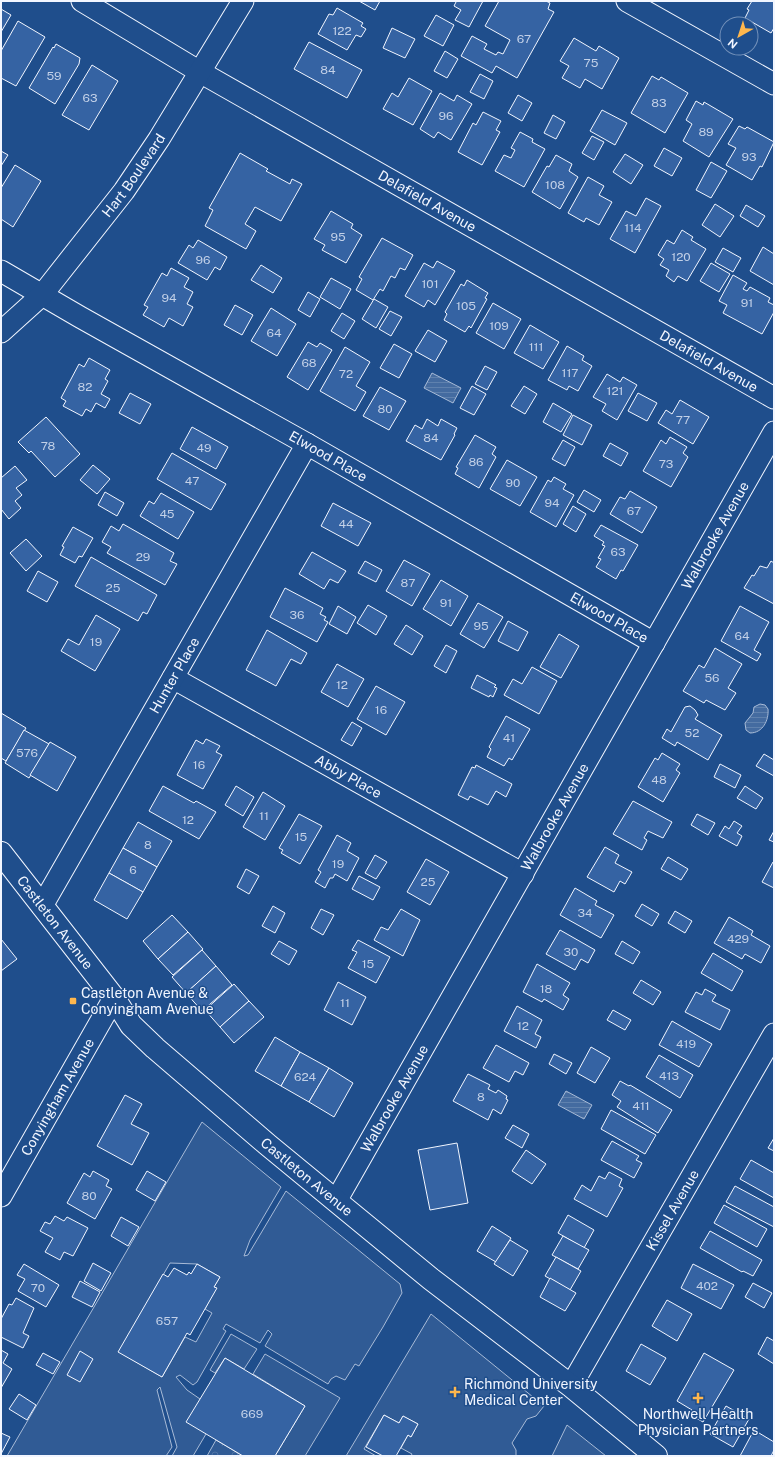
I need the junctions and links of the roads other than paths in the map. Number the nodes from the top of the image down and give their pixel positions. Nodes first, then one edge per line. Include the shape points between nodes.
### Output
1 (82, 1) edge
2 (243, 1) edge
3 (627, 1) edge
4 (200, 72) junction
5 (774, 84) edge
6 (1, 271) edge
7 (42, 295) junction
8 (1, 332) edge
9 (774, 398) edge
10 (774, 432) edge
11 (307, 444) junction
12 (654, 643) junction
13 (173, 678) junction
14 (1, 853) edge
15 (523, 874) junction
16 (42, 906) junction
17 (114, 998) junction
18 (774, 1034) edge
19 (1, 1196) edge
20 (336, 1201) junction
21 (571, 1386) junction
22 (656, 1456) edge

1 - 4 street, Delafield Avenue
2 - 4 street, Hart Boulevard
3 - 5 street
4 - 7 street, Hart Boulevard via 124,191
4 - 9 street, Delafield Avenue
6 - 7 street, Elwood Place
7 - 8 street, Hart Boulevard
7 - 11 street, Elwood Place
10 - 12 street, Walbrooke Avenue
11 - 12 street, Elwood Place
11 - 13 street, Hunter Place
12 - 15 street, Walbrooke Avenue
13 - 15 street, Abby Place
13 - 16 street, Hunter Place
14 - 16 street, Castleton Avenue
15 - 20 street, Walbrooke Avenue
16 - 17 street, Castleton Avenue
17 - 19 street, Conyingham Avenue
17 - 20 street, Castleton Avenue via 132,1024 155,1048
18 - 21 street, Kissel Avenue
20 - 21 street, Castleton Avenue via 431,1279
21 - 22 street, Castleton Avenue

